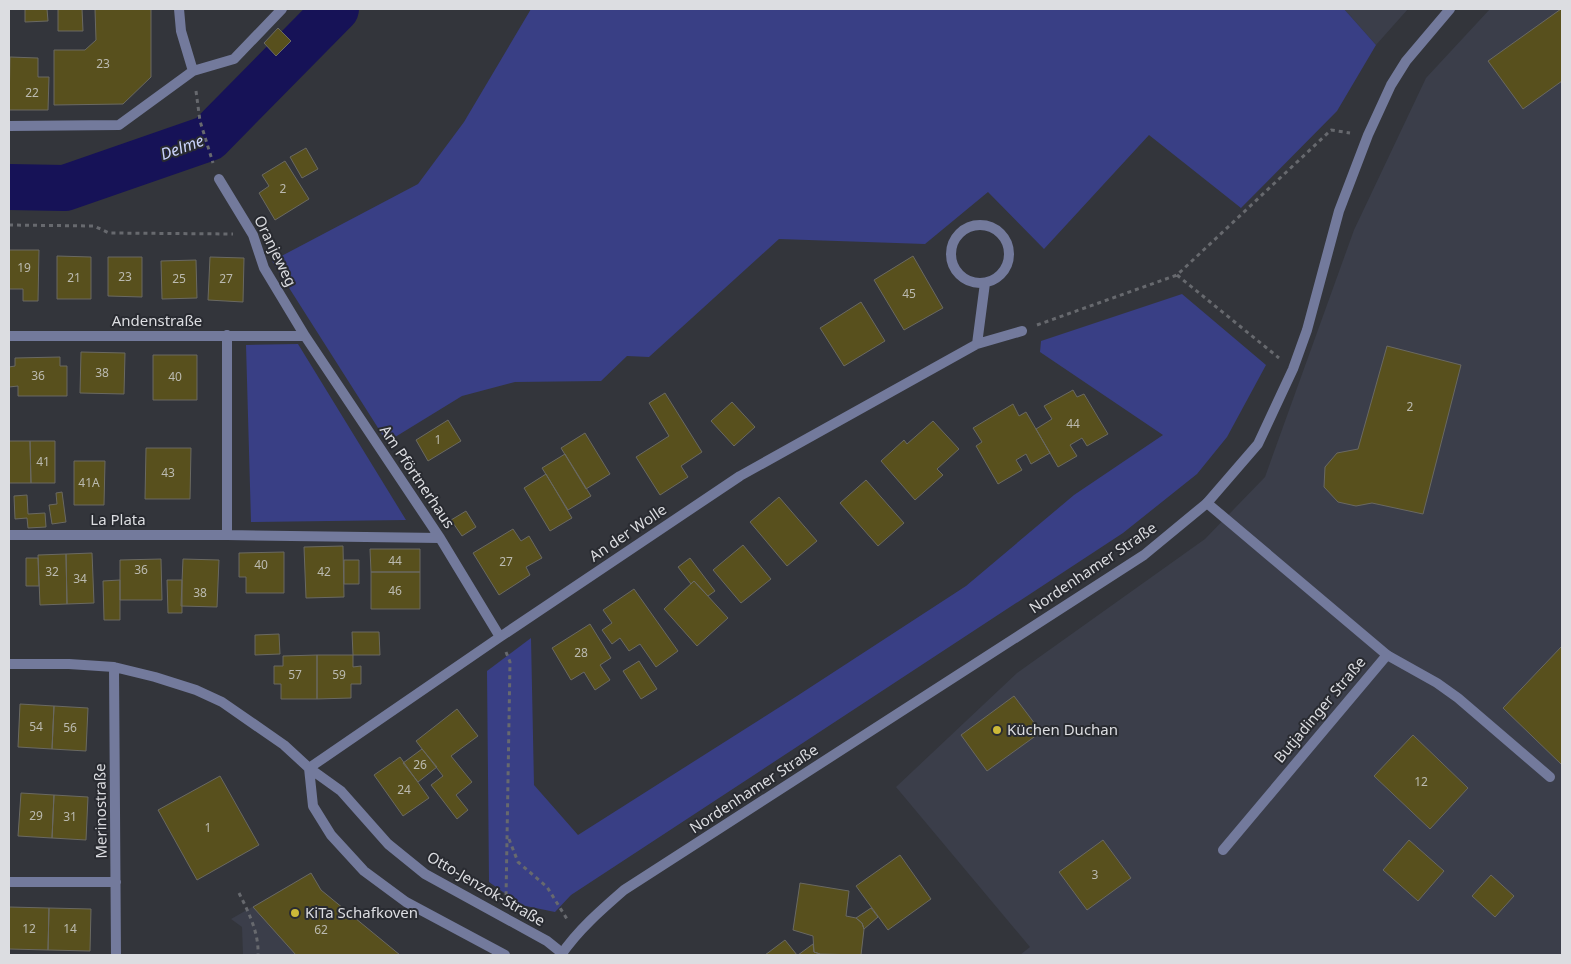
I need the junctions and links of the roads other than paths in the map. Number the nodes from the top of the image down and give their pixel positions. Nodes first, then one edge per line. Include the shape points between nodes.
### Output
1 (179, 9) edge
2 (282, 9) edge
3 (1450, 9) edge
4 (193, 71) junction
5 (9, 126) edge
6 (219, 179) dead end
7 (985, 283) junction
8 (1022, 331) road end
9 (9, 336) edge
10 (228, 336) junction
11 (305, 336) junction
12 (977, 344) junction
13 (1207, 502) junction
14 (9, 535) edge
15 (227, 535) junction
16 (440, 538) junction
17 (500, 637) junction
18 (1386, 655) junction
19 (9, 664) edge
20 (114, 667) junction
21 (309, 768) junction
22 (1550, 777) dead end
23 (1223, 850) dead end
24 (9, 882) edge
25 (116, 882) junction
26 (562, 954) edge
27 (116, 955) edge
28 (505, 955) edge

1 - 4 street via 181,31
2 - 4 street via 234,59
3 - 13 street, Nordenhamer Straße via 1406,60 1368,135 1339,210 1307,330 1293,369 1258,444
4 - 5 street via 119,125
6 - 11 street, Oranjeweg via 253,236 264,268
7 - 7 street via 1004,271 1010,251 998,230 988,225 975,225 956,237 951,248 951,260 960,276 971,282
7 - 12 street
8 - 12 street, An der Wolle
9 - 10 street, Andenstraße
10 - 11 street, Andenstraße
10 - 15 street
11 - 16 street, Am Pförtnerhaus
12 - 17 street, An der Wolle via 740,476
13 - 18 street, Butjadinger Straße
13 - 26 street, Nordenhamer Straße via 1144,555 624,890 576,934
14 - 15 street, La Plata
15 - 16 street, La Plata
16 - 17 street, Am Pförtnerhaus
17 - 21 street, An der Wolle
18 - 22 street via 1458,698
18 - 23 street, Butjadinger Straße
19 - 20 street, Otto-Jenzok-Straße
20 - 21 street, Otto-Jenzok-Straße via 196,690 222,702 284,745
20 - 25 street, Merinostraße
21 - 26 street, Otto-Jenzok-Straße via 342,791 388,844 424,874 547,941
21 - 28 street via 313,806 331,835 364,871 406,902
24 - 25 street
25 - 27 street, Merinostraße

